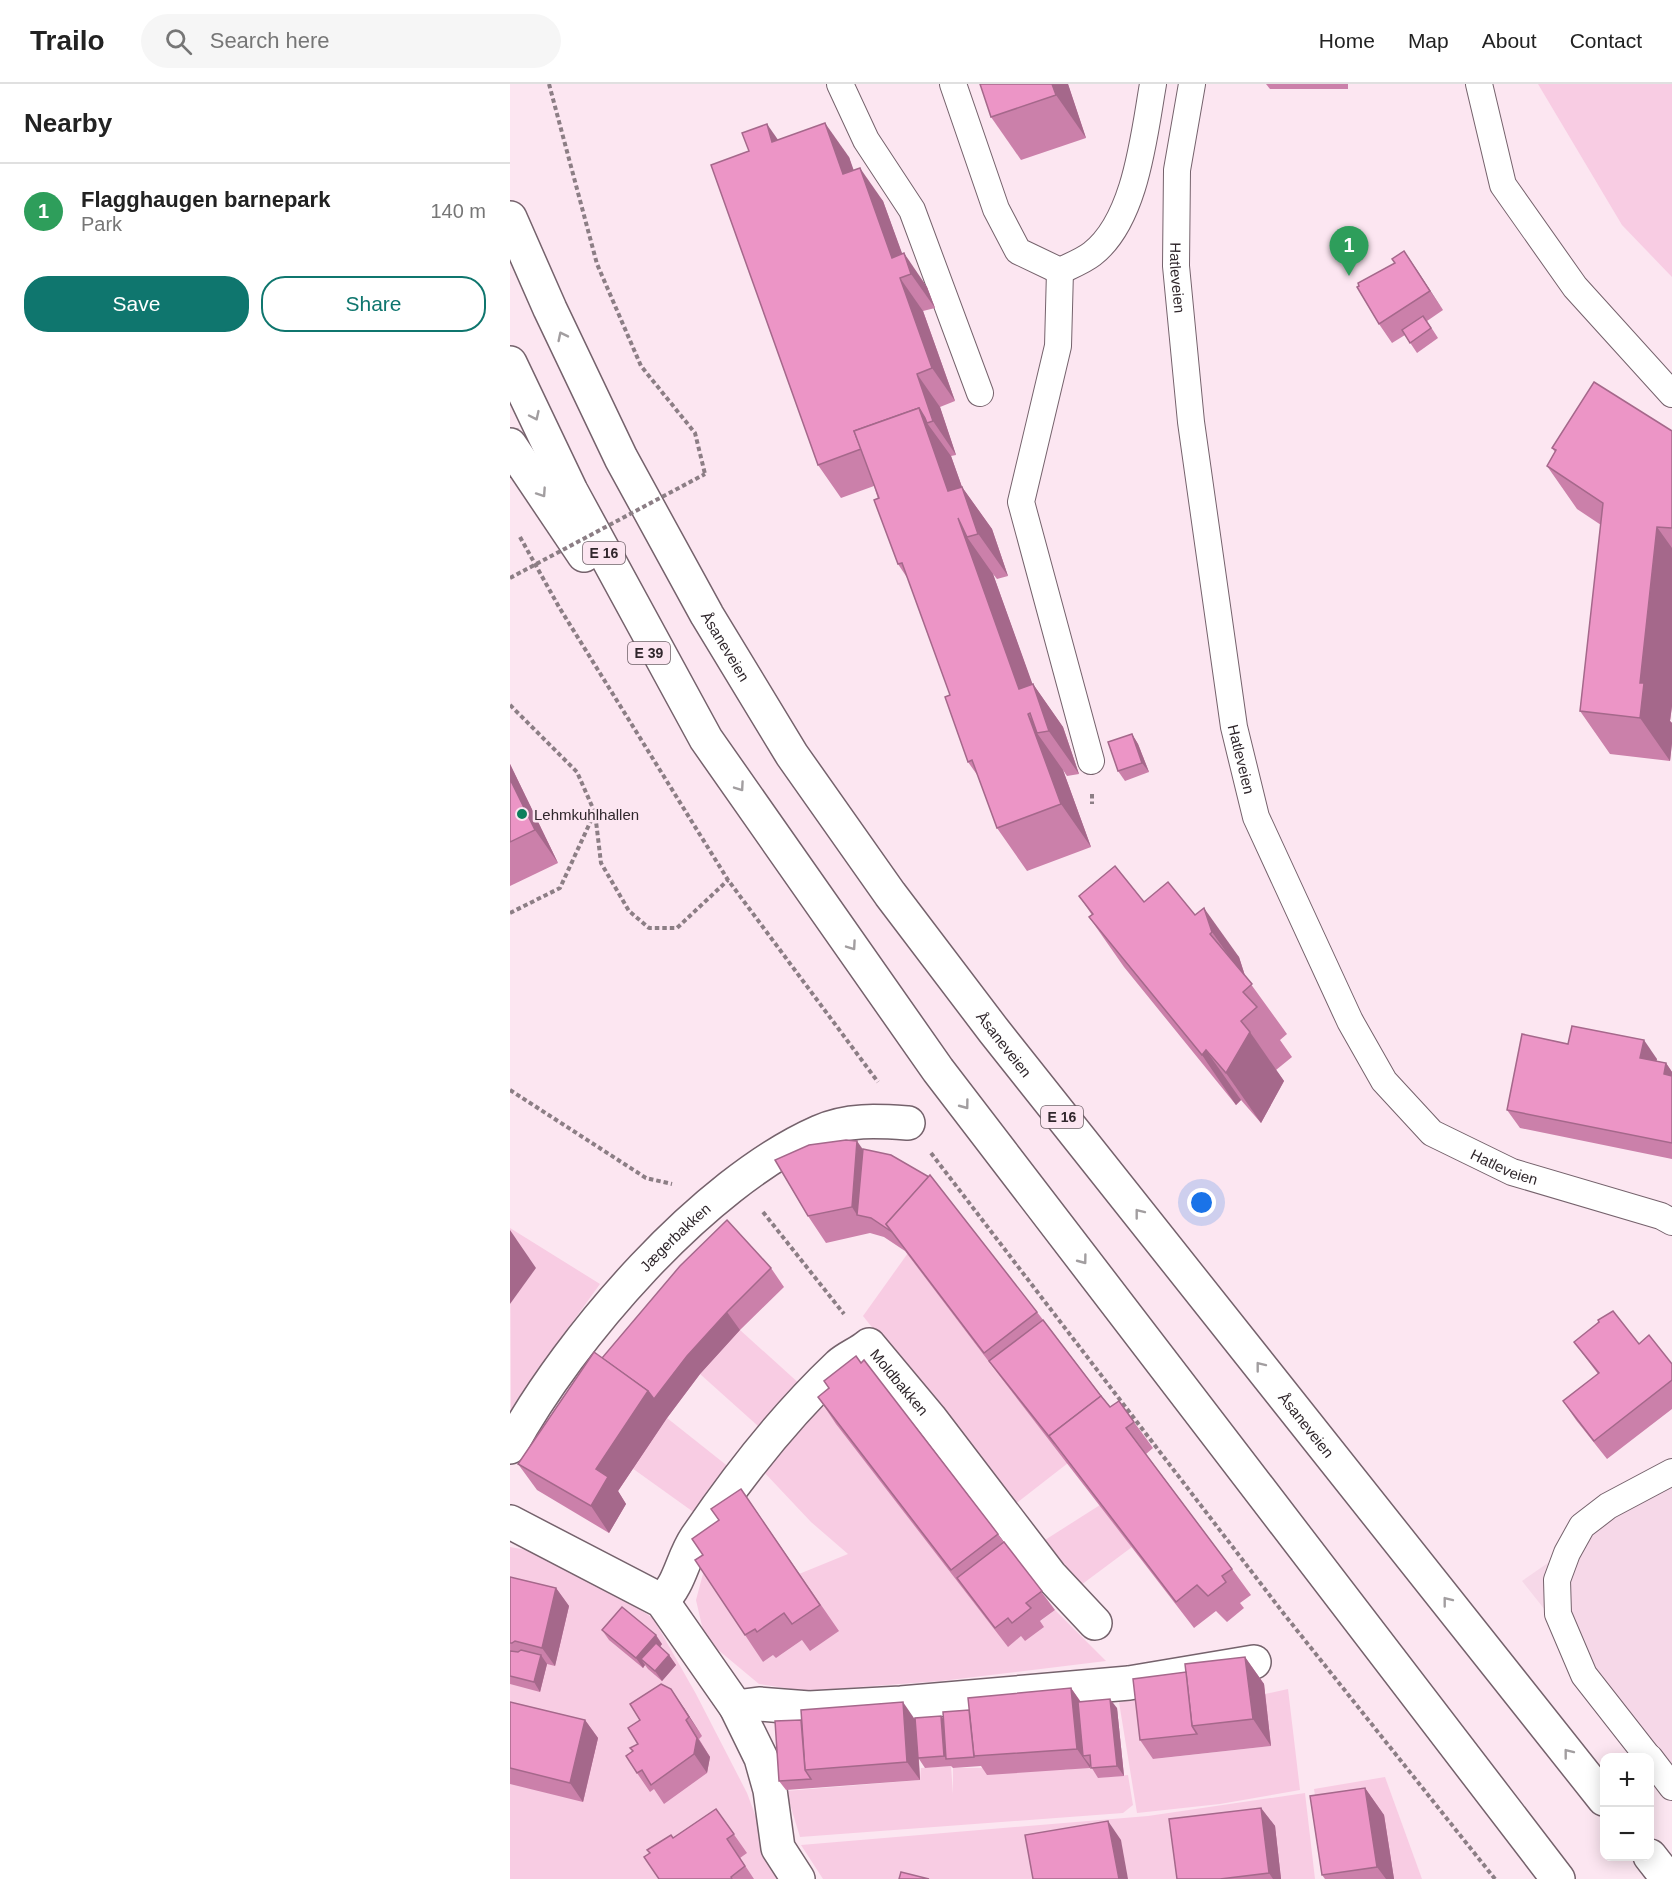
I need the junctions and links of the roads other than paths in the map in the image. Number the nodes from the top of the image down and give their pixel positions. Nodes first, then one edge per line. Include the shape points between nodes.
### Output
1 (840, 84) edge
2 (953, 84) edge
3 (1153, 84) edge
4 (1192, 84) edge
5 (1479, 84) edge
6 (510, 218) edge
7 (1060, 271) junction
8 (510, 363) edge
9 (980, 393) dead end
10 (1672, 394) edge
11 (510, 445) edge
12 (706, 739) junction
13 (1091, 761) dead end
14 (908, 1123) road end
15 (1672, 1222) edge
16 (510, 1447) edge
17 (1672, 1472) edge
18 (510, 1522) edge
19 (662, 1601) junction
20 (1095, 1623) dead end
21 (1254, 1662) dead end
22 (736, 1707) junction
23 (1645, 1753) edge
24 (1654, 1764) edge
25 (1672, 1787) edge
26 (1600, 1793) edge
27 (1654, 1861) edge
28 (798, 1879) edge
29 (1558, 1879) edge
30 (1668, 1879) edge

1 - 9 lane via 866,140 912,210
2 - 7 lane via 996,209 1018,250
3 - 7 lane via 1140,160 1117,227 1092,254
4 - 15 lane, Hatleveien via 1177,170 1176,266 1191,422 1231,704 1256,817 1350,1021 1384,1082 1432,1133 1512,1172
5 - 10 lane via 1503,185 1575,287
26 -> 6 main road, Åsaneveien / E 16 via 994,1031 890,894 792,755 707,615 621,458
7 - 13 lane via 1058,346 1021,502
8 -> 12 main road, E 16 via 571,491
11 -> 12 main road, E 39
12 -> 29 main road, E 16 via 938,1070
14 - 16 main road, Jægerbakken via 859,1120 819,1131 728,1189 670,1241 578,1344 527,1415
17 - 23 lane via 1608,1506 1582,1526 1557,1580 1558,1614 1584,1675
18 - 19 main road
19 - 20 main road, Moldbakken via 678,1580 696,1538 751,1462 841,1363 869,1345 1050,1575
19 - 22 main road
21 - 22 main road via 1129,1683 912,1702 809,1708 759,1704
22 - 28 main road via 761,1758 778,1848
24 - 25 lane
27 - 30 main road

